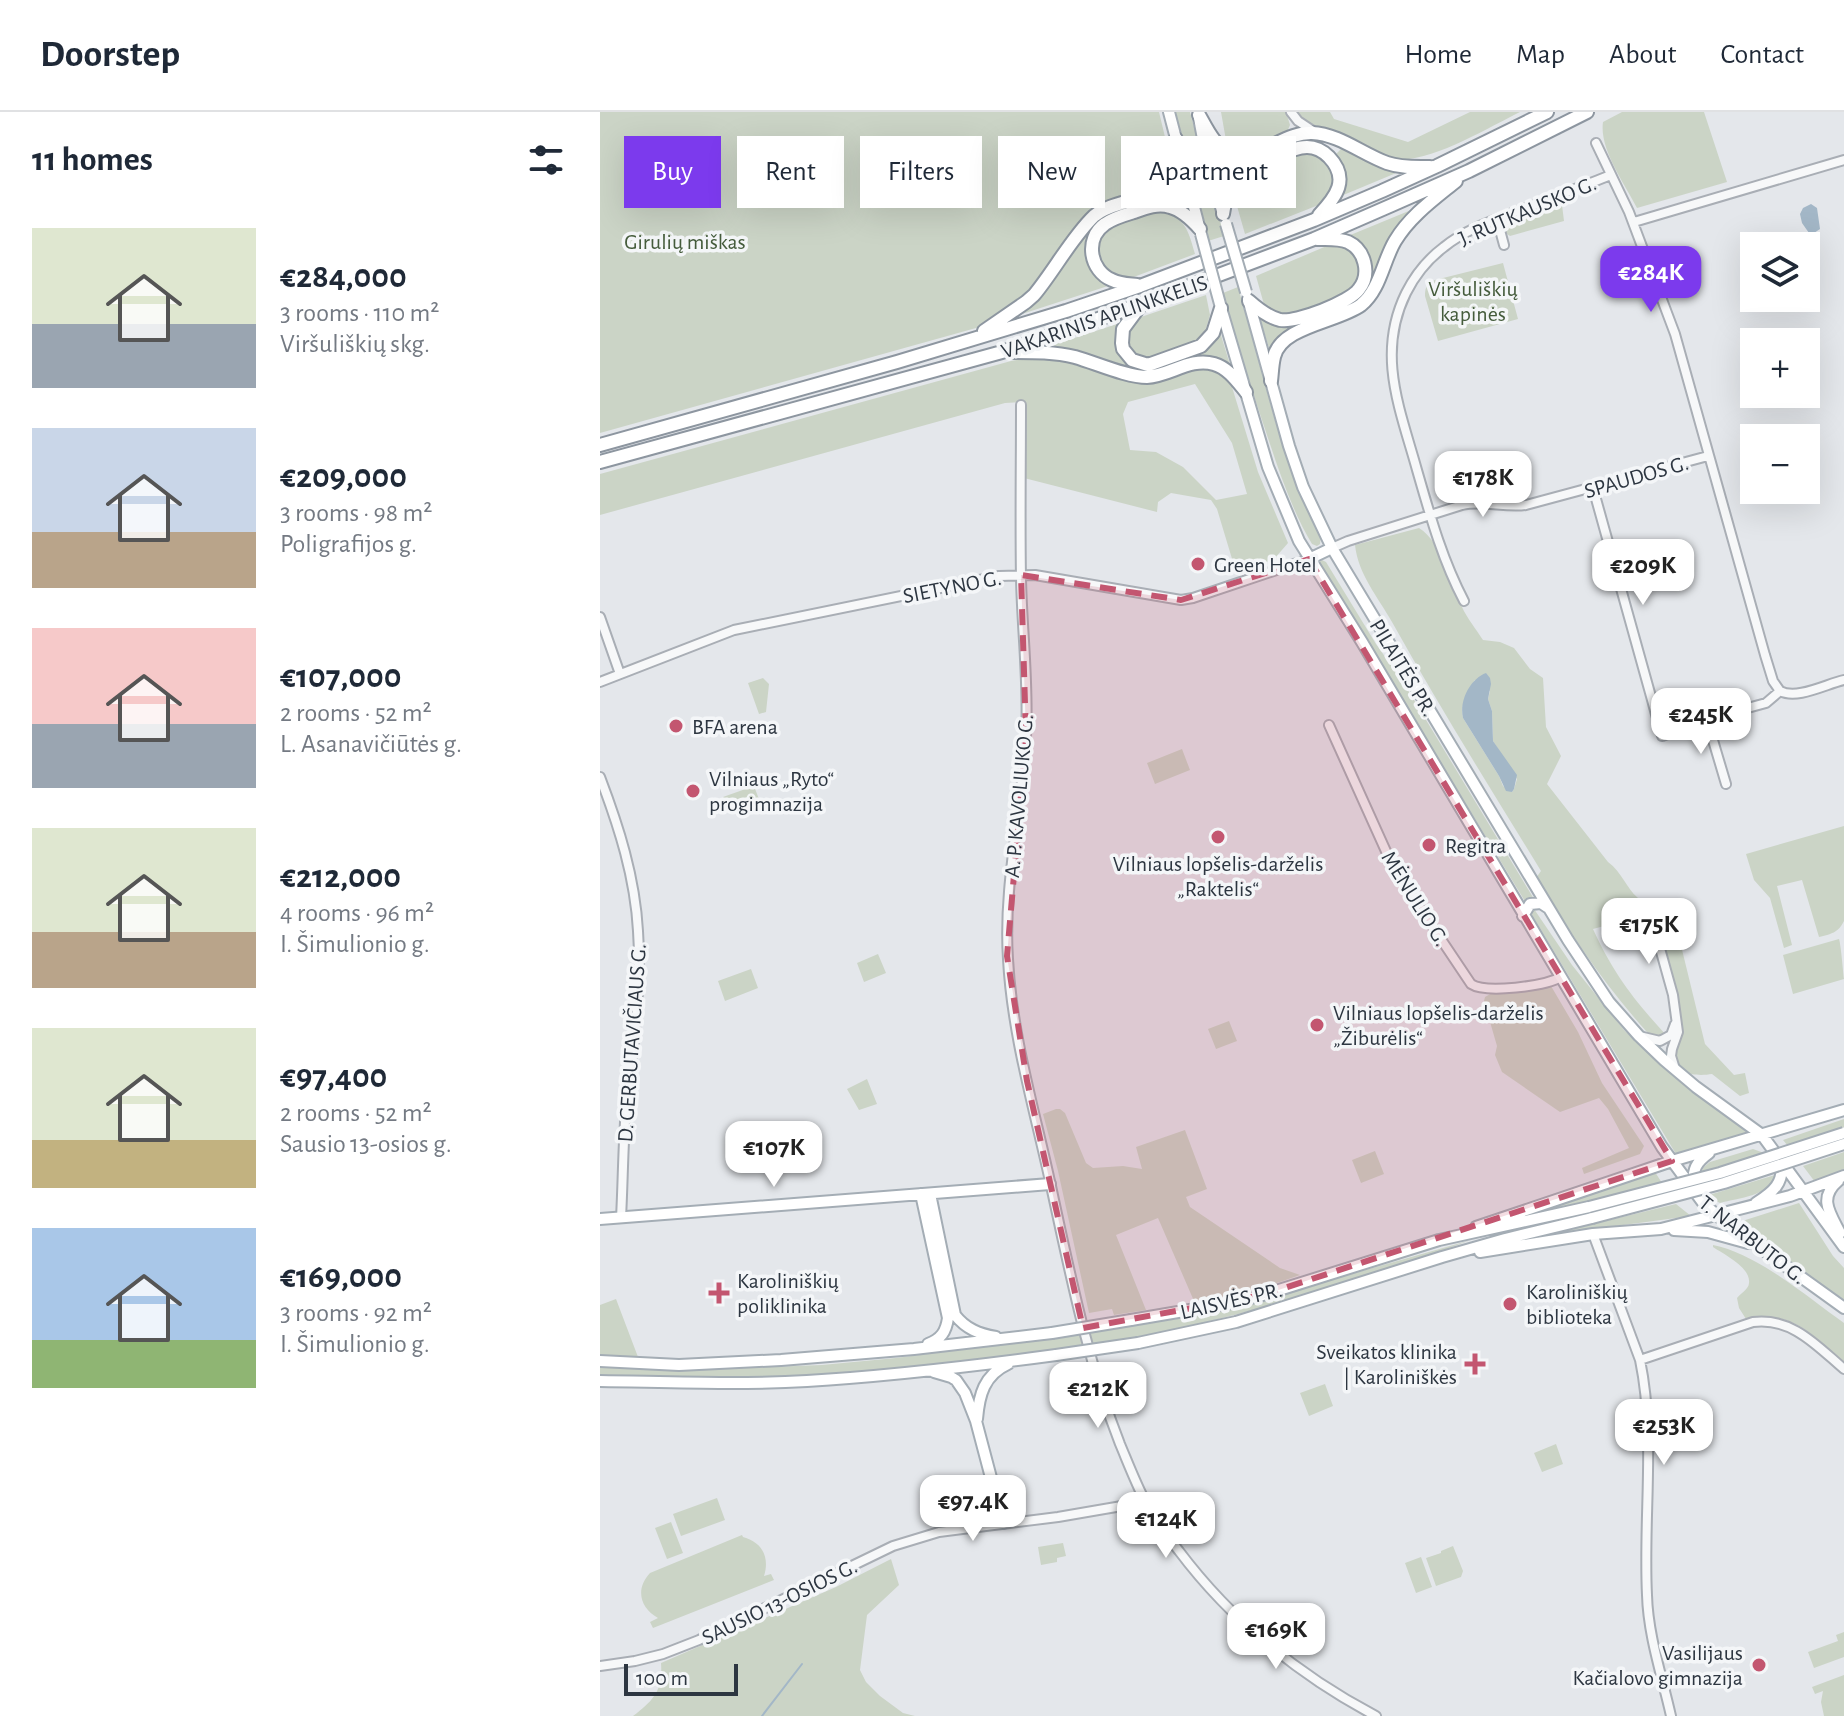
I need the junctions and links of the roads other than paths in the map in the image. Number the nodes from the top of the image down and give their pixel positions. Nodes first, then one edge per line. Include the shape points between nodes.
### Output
1 (1169, 112) edge
2 (1547, 112) edge
3 (1587, 112) edge
4 (1199, 114) edge
5 (1292, 114) edge
6 (1317, 133) junction
7 (1175, 136) edge
8 (1212, 136) edge
9 (1287, 136) edge
10 (1292, 136) edge
11 (1596, 143) dead end
12 (1844, 160) edge
13 (1437, 166) junction
14 (1469, 171) junction
15 (1611, 175) junction
16 (1121, 203) edge
17 (1195, 208) edge
18 (1224, 219) junction
19 (1497, 219) junction
20 (1314, 220) junction
21 (1634, 222) junction
22 (1201, 232) junction
23 (1314, 239) junction
24 (1504, 245) dead end
25 (1140, 286) junction
26 (1247, 296) junction
27 (1142, 304) junction
28 (1221, 306) junction
29 (973, 339) junction
30 (1002, 352) junction
31 (1271, 381) junction
32 (1246, 392) junction
33 (1021, 405) dead end
34 (600, 445) edge
35 (1708, 456) junction
36 (600, 462) edge
37 (1593, 488) junction
38 (1430, 516) junction
39 (1332, 548) junction
40 (1309, 559) junction
41 (1021, 575) junction
42 (1464, 601) dead end
43 (600, 617) edge
44 (620, 674) junction
45 (1844, 680) edge
46 (600, 682) edge
47 (1780, 691) junction
48 (1707, 720) junction
49 (1329, 725) dead end
50 (600, 777) edge
51 (1726, 784) dead end
52 (1549, 908) junction
53 (1645, 909) dead end
54 (1523, 916) junction
55 (1561, 977) junction
56 (1676, 1015) junction
57 (1639, 1036) junction
58 (1675, 1070) junction
59 (1844, 1110) edge
60 (1844, 1133) edge
61 (1762, 1135) junction
62 (1844, 1144) edge
63 (1716, 1148) junction
64 (1775, 1151) junction
65 (1672, 1161) junction
66 (1844, 1176) edge
67 (1050, 1184) junction
68 (1692, 1189) junction
69 (1804, 1191) junction
70 (926, 1194) junction
71 (1752, 1206) junction
72 (1590, 1213) junction
73 (1717, 1216) junction
74 (621, 1218) junction
75 (600, 1219) edge
76 (1661, 1229) junction
77 (1593, 1234) junction
78 (1439, 1240) junction
79 (1844, 1245) edge
80 (1764, 1251) junction
81 (1442, 1257) junction
82 (1844, 1308) edge
83 (1010, 1339) junction
84 (914, 1349) junction
85 (1016, 1360) junction
86 (1640, 1360) junction
87 (600, 1361) edge
88 (1844, 1369) edge
89 (924, 1371) junction
90 (600, 1381) edge
91 (976, 1421) junction
92 (1145, 1502) junction
93 (1003, 1523) junction
94 (600, 1666) edge
95 (1376, 1716) edge
96 (1671, 1716) edge

1 - 7 main road, PILAITĖS PR.
2 - 13 highway, VAKARINIS APLINKKELIS
3 - 14 highway, VAKARINIS APLINKKELIS
4 - 8 highway
4 - 18 main road, PILAITĖS PR.
5 - 6 street
5 - 9 street
6 - 10 highway
6 - 13 highway via 1390,164
11 - 15 street
12 - 21 street
13 - 20 highway, VAKARINIS APLINKKELIS
14 - 23 highway, VAKARINIS APLINKKELIS
14 - 31 highway via 1404,227 1367,299 1284,341 1274,355
15 - 19 street, J. RUTKAUSKO G.
15 - 21 street
16 - 29 highway via 1094,216 1034,295
17 - 22 main road, PILAITĖS PR.
18 - 20 highway via 1230,188 1243,172 1309,147 1331,158 1340,176 1332,201
18 - 26 main road, PILAITĖS PR., bridge
19 - 24 street
19 - 38 street, J. RUTKAUSKO G. via 1452,241 1423,266 1393,328 1392,378
20 - 25 highway, VAKARINIS APLINKKELIS
21 - 35 street via 1675,334
22 - 25 highway via 1177,209 1162,205 1102,226 1093,239 1096,267 1111,280
22 - 28 main road, PILAITĖS PR., bridge
23 - 26 highway via 1340,240 1362,255 1365,277 1355,295 1287,321 1272,318
23 - 27 highway, VAKARINIS APLINKKELIS
25 - 29 highway, VAKARINIS APLINKKELIS
26 - 31 main road, PILAITĖS PR.
27 - 28 highway via 1123,329 1122,343 1132,360 1148,365 1201,346 1213,333
27 - 30 highway, VAKARINIS APLINKKELIS
28 - 32 main road, PILAITĖS PR.
29 - 34 highway, VAKARINIS APLINKKELIS
30 - 32 highway via 1061,354 1144,377 1207,362 1226,370
30 - 36 highway, VAKARINIS APLINKKELIS
31 - 39 main road, PILAITĖS PR. via 1303,487
32 - 40 main road, PILAITĖS PR. via 1268,467
33 - 41 street, A. P. KAVOLIUKO G.
35 - 37 street, SPAUDOS G.
35 - 47 street
37 - 38 street, SPAUDOS G. via 1516,506 1470,503
37 - 48 street via 1662,736
38 - 39 street, SPAUDOS G.
38 - 42 street, J. RUTKAUSKO G.
39 - 40 main road
39 - 52 main road, PILAITĖS PR.
40 - 41 street, SIETYNO G. via 1181,600
40 - 54 main road, PILAITĖS PR.
41 - 44 street, SIETYNO G. via 734,630
41 - 67 street, A. P. KAVOLIUKO G. via 1026,736 1007,956
43 - 44 street
44 - 46 street, SIETYNO G.
45 - 47 street via 1796,694
47 - 48 street via 1766,703
48 - 51 street
49 - 55 street, MĖNULIO G. via 1394,869 1471,984 1481,989 1523,986
50 - 74 street, D. GERBUTAVIČIAUS G. via 628,864 640,961
52 - 54 main road via 1530,904
52 - 57 main road, PILAITĖS PR. via 1599,987
53 - 56 street
54 - 55 main road, PILAITĖS PR.
55 - 65 main road, PILAITĖS PR.
56 - 57 street via 1667,1038
56 - 58 street via 1678,1032 1671,1056
57 - 58 main road, PILAITĖS PR.
58 - 61 main road, PILAITĖS PR.
59 - 61 main road
60 - 72 main road, LAISVĖS PR., bridge
61 - 63 main road
61 - 64 main road
62 - 72 main road, LAISVĖS PR., bridge via 1724,1183
63 - 65 main road
63 - 68 main road via 1697,1164
64 - 69 main road
64 - 71 main road via 1782,1170 1779,1183
65 - 68 main road, T. NARBUTO G.
65 - 78 main road
66 - 69 main road, LAISVĖS PR.
66 - 79 main road via 1826,1196
67 - 70 main road
67 - 92 street, A. P. KAVOLIUKO G. via 1090,1358
68 - 73 main road, T. NARBUTO G.
69 - 71 main road, LAISVĖS PR.
69 - 79 main road
70 - 74 main road
70 - 83 main road via 955,1315 978,1333
70 - 84 main road via 948,1318 936,1341
71 - 73 main road, LAISVĖS PR.
72 - 78 main road, LAISVĖS PR.
72 - 81 main road, LAISVĖS PR.
73 - 76 main road, LAISVĖS PR.
73 - 80 main road, T. NARBUTO G.
74 - 75 main road
76 - 77 main road, LAISVĖS PR.
76 - 80 main road via 1708,1232
77 - 81 main road, LAISVĖS PR.
77 - 86 street
78 - 83 main road, LAISVĖS PR., bridge via 1231,1303
80 - 82 main road, T. NARBUTO G.
81 - 85 main road, LAISVĖS PR., bridge via 1236,1322 1138,1343
83 - 84 main road, LAISVĖS PR.
84 - 87 main road, LAISVĖS PR. via 679,1365
85 - 89 main road, LAISVĖS PR.
85 - 91 main road via 985,1382
86 - 88 street via 1764,1320 1798,1331
86 - 96 street via 1648,1417 1646,1593
89 - 90 main road, LAISVĖS PR. via 778,1382
89 - 91 main road via 951,1377 962,1386
91 - 93 main road
92 - 93 street, SAUSIO 13-OSIOS G.
92 - 95 street, A. P. KAVOLIUKO G. via 1194,1571 1234,1614 1312,1678
93 - 94 street, SAUSIO 13-OSIOS G. via 904,1542 699,1640 663,1654

